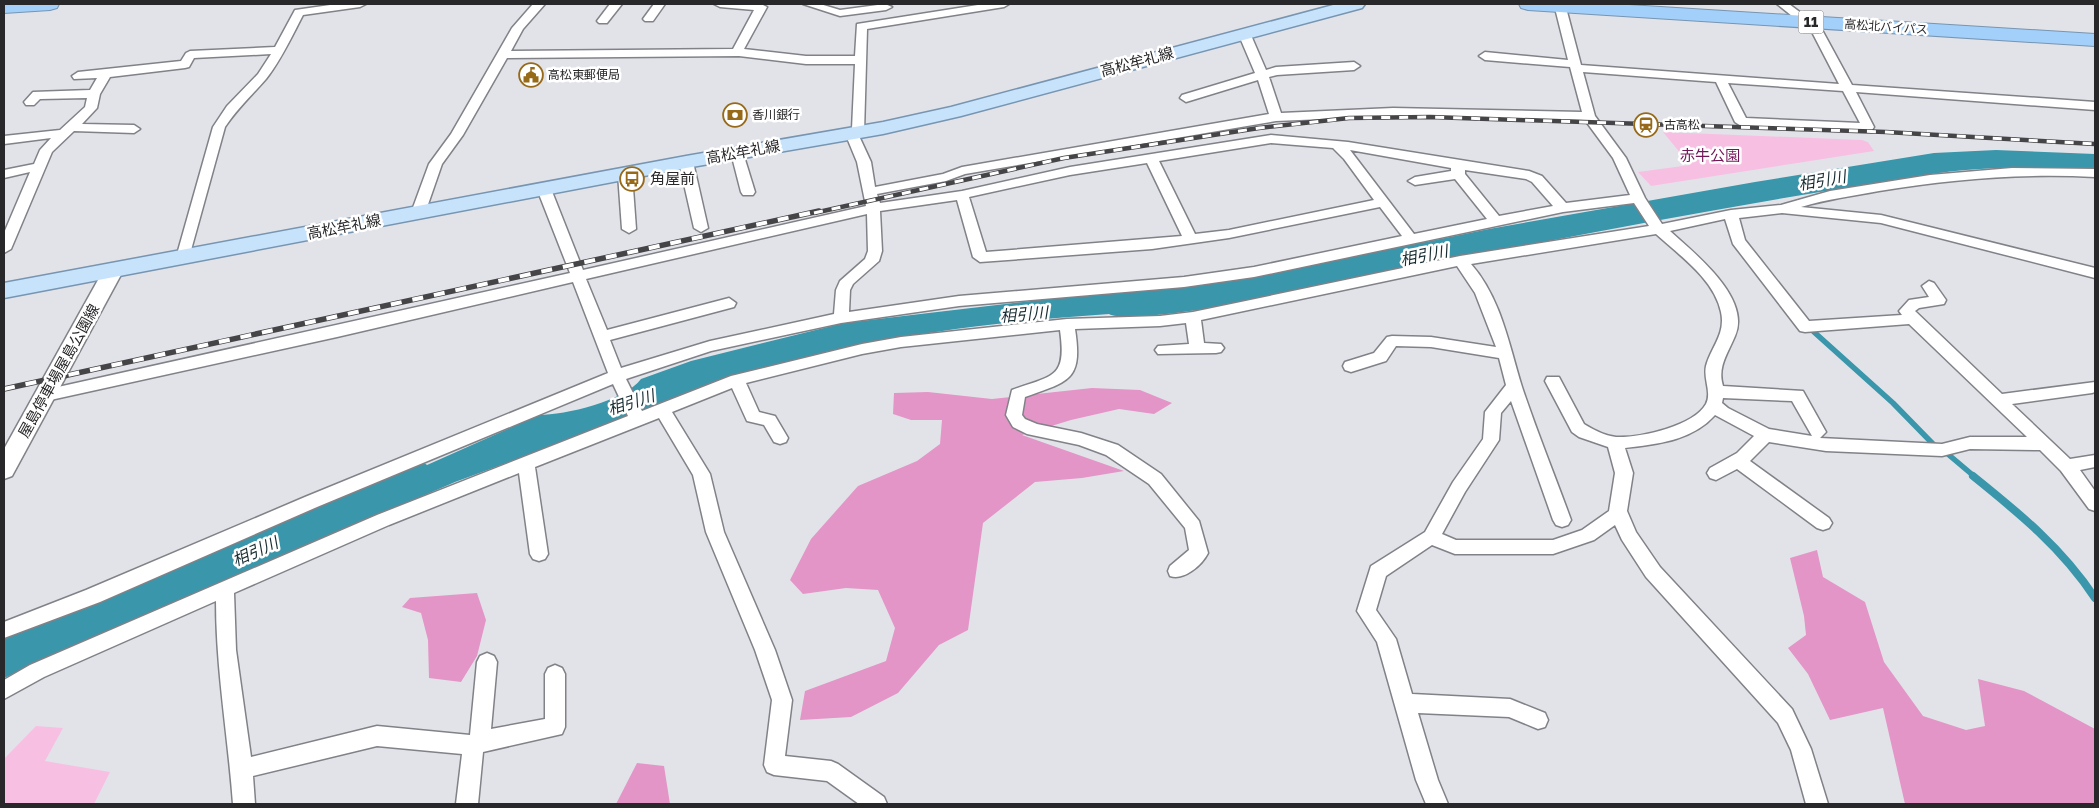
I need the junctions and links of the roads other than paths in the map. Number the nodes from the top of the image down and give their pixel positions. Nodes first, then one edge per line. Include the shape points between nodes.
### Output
1 (50, 4) edge
2 (360, 4) edge
3 (539, 4) edge
4 (616, 4) edge
5 (659, 4) edge
6 (720, 4) edge
7 (809, 4) edge
8 (1004, 4) edge
9 (1356, 4) edge
10 (1528, 4) edge
11 (1703, 4) edge
12 (1560, 5) edge
13 (886, 6) edge
14 (4, 7) edge
15 (1785, 7) edge
16 (649, 19) dead end
17 (603, 22) dead end
18 (890, 22) junction
19 (1810, 22) junction
20 (2095, 31) edge
21 (1244, 33) junction
22 (2095, 40) edge
23 (279, 50) junction
24 (736, 52) junction
25 (502, 55) junction
26 (1485, 56) dead end
27 (861, 60) junction
28 (1354, 66) dead end
29 (1576, 66) junction
30 (106, 74) junction
31 (1262, 75) junction
32 (78, 76) dead end
33 (1720, 78) junction
34 (1846, 88) junction
35 (94, 94) junction
36 (1186, 98) dead end
37 (30, 102) dead end
38 (2095, 106) edge
39 (1589, 116) junction
40 (1276, 117) junction
41 (67, 130) junction
42 (134, 130) dead end
43 (855, 133) junction
44 (4, 140) edge
45 (1336, 145) junction
46 (737, 153) junction
47 (1151, 158) junction
48 (686, 162) junction
49 (37, 167) junction
50 (1458, 170) junction
51 (2095, 173) edge
52 (4, 174) edge
53 (625, 174) junction
54 (1415, 181) dead end
55 (544, 189) junction
56 (748, 192) dead end
57 (869, 192) junction
58 (962, 195) junction
59 (1639, 200) junction
60 (1383, 202) junction
61 (21, 207) junction
62 (874, 208) junction
63 (1563, 208) junction
64 (1782, 209) junction
65 (4, 210) edge
66 (418, 213) junction
67 (1731, 214) junction
68 (1496, 221) junction
69 (1657, 226) junction
70 (701, 228) dead end
71 (629, 229) dead end
72 (1410, 238) junction
73 (1192, 239) junction
74 (4, 249) edge
75 (183, 258) junction
76 (1460, 261) junction
77 (114, 271) junction
78 (2095, 273) edge
79 (578, 275) junction
80 (1929, 286) dead end
81 (4, 291) edge
82 (729, 303) dead end
83 (1193, 317) junction
84 (841, 318) junction
85 (1914, 319) junction
86 (1067, 324) junction
87 (602, 338) junction
88 (1197, 348) junction
89 (1216, 348) dead end
90 (1163, 350) dead end
91 (1506, 354) junction
92 (1351, 366) dead end
93 (737, 380) junction
94 (1553, 381) dead end
95 (621, 382) junction
96 (1514, 386) junction
97 (2092, 387) dead end
98 (46, 395) junction
99 (1715, 398) junction
100 (2000, 400) junction
101 (662, 409) junction
102 (636, 416) junction
103 (1818, 432) dead end
104 (1766, 435) junction
105 (780, 438) dead end
106 (1615, 443) junction
107 (2044, 444) junction
108 (1738, 461) junction
109 (2095, 461) edge
110 (526, 463) junction
111 (2067, 466) junction
112 (4, 470) edge
113 (1716, 473) dead end
114 (2095, 504) edge
115 (1618, 510) junction
116 (1562, 520) dead end
117 (1823, 523) dead end
118 (1431, 537) junction
119 (539, 554) dead end
120 (1177, 571) dead end
121 (225, 588) junction
122 (4, 630) edge
123 (487, 662) dead end
124 (555, 674) dead end
125 (4, 690) edge
126 (1404, 703) junction
127 (1538, 720) dead end
128 (477, 744) junction
129 (242, 769) junction
130 (244, 804) edge
131 (467, 804) edge
132 (876, 804) edge
133 (1437, 804) edge
134 (1817, 804) edge

1 - 14 highway
2 - 23 street via 299,12
3 - 25 street via 518,28
4 - 17 street
5 - 16 street
6 - 24 street via 762,7
7 - 13 street via 840,13
8 - 18 street
9 - 21 main road, 高松牟礼線
10 - 12 highway, 高松北バイパス / 11
11 - 15 highway, 高松北バイパス / 11
12 - 19 highway, 高松北バイパス / 11
12 - 29 street
13 - 18 street
15 - 19 street
15 - 20 highway, 高松北バイパス / 11
18 - 27 street via 861,26
19 - 22 highway, 高松北バイパス / 11
19 - 34 street via 1832,56
21 - 31 street
21 - 43 main road, 高松牟礼線 via 954,112
23 - 30 street via 190,55 185,64
23 - 75 street via 262,76 219,127
24 - 25 street
24 - 27 street via 806,60
25 - 66 street via 457,135 436,164
26 - 29 street
27 - 43 street
28 - 31 street via 1276,71
29 - 33 street
29 - 39 street
30 - 32 street
30 - 35 street
31 - 36 street
31 - 40 street
33 - 34 street
33 - 34 street via 1741,122 1868,127
34 - 38 street
35 - 37 street via 37,95
35 - 41 street via 91,108
39 - 40 street via 1399,110
39 - 59 street via 1619,158
40 - 57 street via 962,171
41 - 42 street
41 - 44 street
41 - 49 street via 46,150
43 - 46 main road, 高松牟礼線
43 - 57 street
45 - 47 street via 1271,139
45 - 50 street via 1439,161
45 - 60 street via 1350,156
46 - 48 main road, 高松牟礼線
46 - 56 street
47 - 58 street via 1070,171
47 - 73 street
48 - 53 main road, 高松牟礼線
48 - 70 street
49 - 52 street
49 - 61 street
50 - 54 street
50 - 63 street via 1529,175 1537,179
50 - 68 street
51 - 64 street via 2033,171 1936,178 1809,199
53 - 55 main road, 高松牟礼線
53 - 71 street
55 - 66 main road, 高松牟礼線
55 - 79 street
57 - 62 street
58 - 62 street
58 - 73 street via 980,257
59 - 63 street
59 - 69 street
60 - 72 street
60 - 73 street
61 - 65 street
61 - 74 street
62 - 79 street
62 - 84 street via 875,251 872,260 847,281
63 - 68 street
64 - 67 street
64 - 78 street via 1880,219
66 - 75 main road, 高松牟礼線
67 - 69 street
67 - 85 street via 1738,241 1805,327
68 - 72 street
69 - 76 street
69 - 99 street via 1709,275 1722,294 1729,313 1729,333 1712,377
72 - 84 street via 1254,272 1184,282 959,301
75 - 77 main road, 高松牟礼線
76 - 83 street
76 - 91 street via 1472,273 1493,313
77 - 81 main road, 高松牟礼線
77 - 98 main road, 屋島停車場屋島公園線
79 - 87 street
79 - 98 street via 337,332
80 - 85 street via 1939,300 1914,304 1907,310
82 - 87 street
83 - 86 street
83 - 88 street
84 - 95 street via 710,346 634,369
85 - 100 street via 1972,378
86 - 93 street via 900,342
86 - 120 street via 1071,351 1068,370 1058,379 1018,394 1014,415 1019,423 1034,430 1081,439 1112,450 1155,479 1193,526 1199,552
87 - 95 street
88 - 89 street
88 - 90 street
91 - 92 street via 1431,342 1392,341 1380,356
91 - 96 street
93 - 101 street
93 - 105 street via 753,416 769,420
94 - 106 street via 1578,428
95 - 102 street
95 - 122 street via 311,502 102,592
96 - 116 street
96 - 118 street via 1493,412 1492,440 1458,487
97 - 100 street
98 - 112 main road, 屋島停車場屋島公園線
99 - 103 street via 1797,395
99 - 104 street via 1722,412
99 - 106 street via 1699,422 1687,429 1655,438
100 - 107 street
101 - 102 street
101 - 132 street via 701,474 715,532 765,650 782,700 774,765 831,772
102 - 110 street
104 - 107 street via 1826,444 1942,450 1970,443
104 - 108 street
106 - 115 street via 1624,473
107 - 111 street
108 - 113 street
108 - 117 street
109 - 111 street
110 - 119 street
110 - 121 street
111 - 114 street
115 - 118 street via 1615,516 1588,535 1553,548 1455,547
115 - 134 street via 1628,535 1653,572 1784,716 1801,749
118 - 126 street via 1378,571 1366,610 1386,639
121 - 125 street via 37,671
121 - 129 street via 226,650
123 - 128 street
124 - 128 street via 554,727
126 - 127 street via 1510,708
126 - 133 street
128 - 129 street via 377,736
128 - 131 street
129 - 130 street

